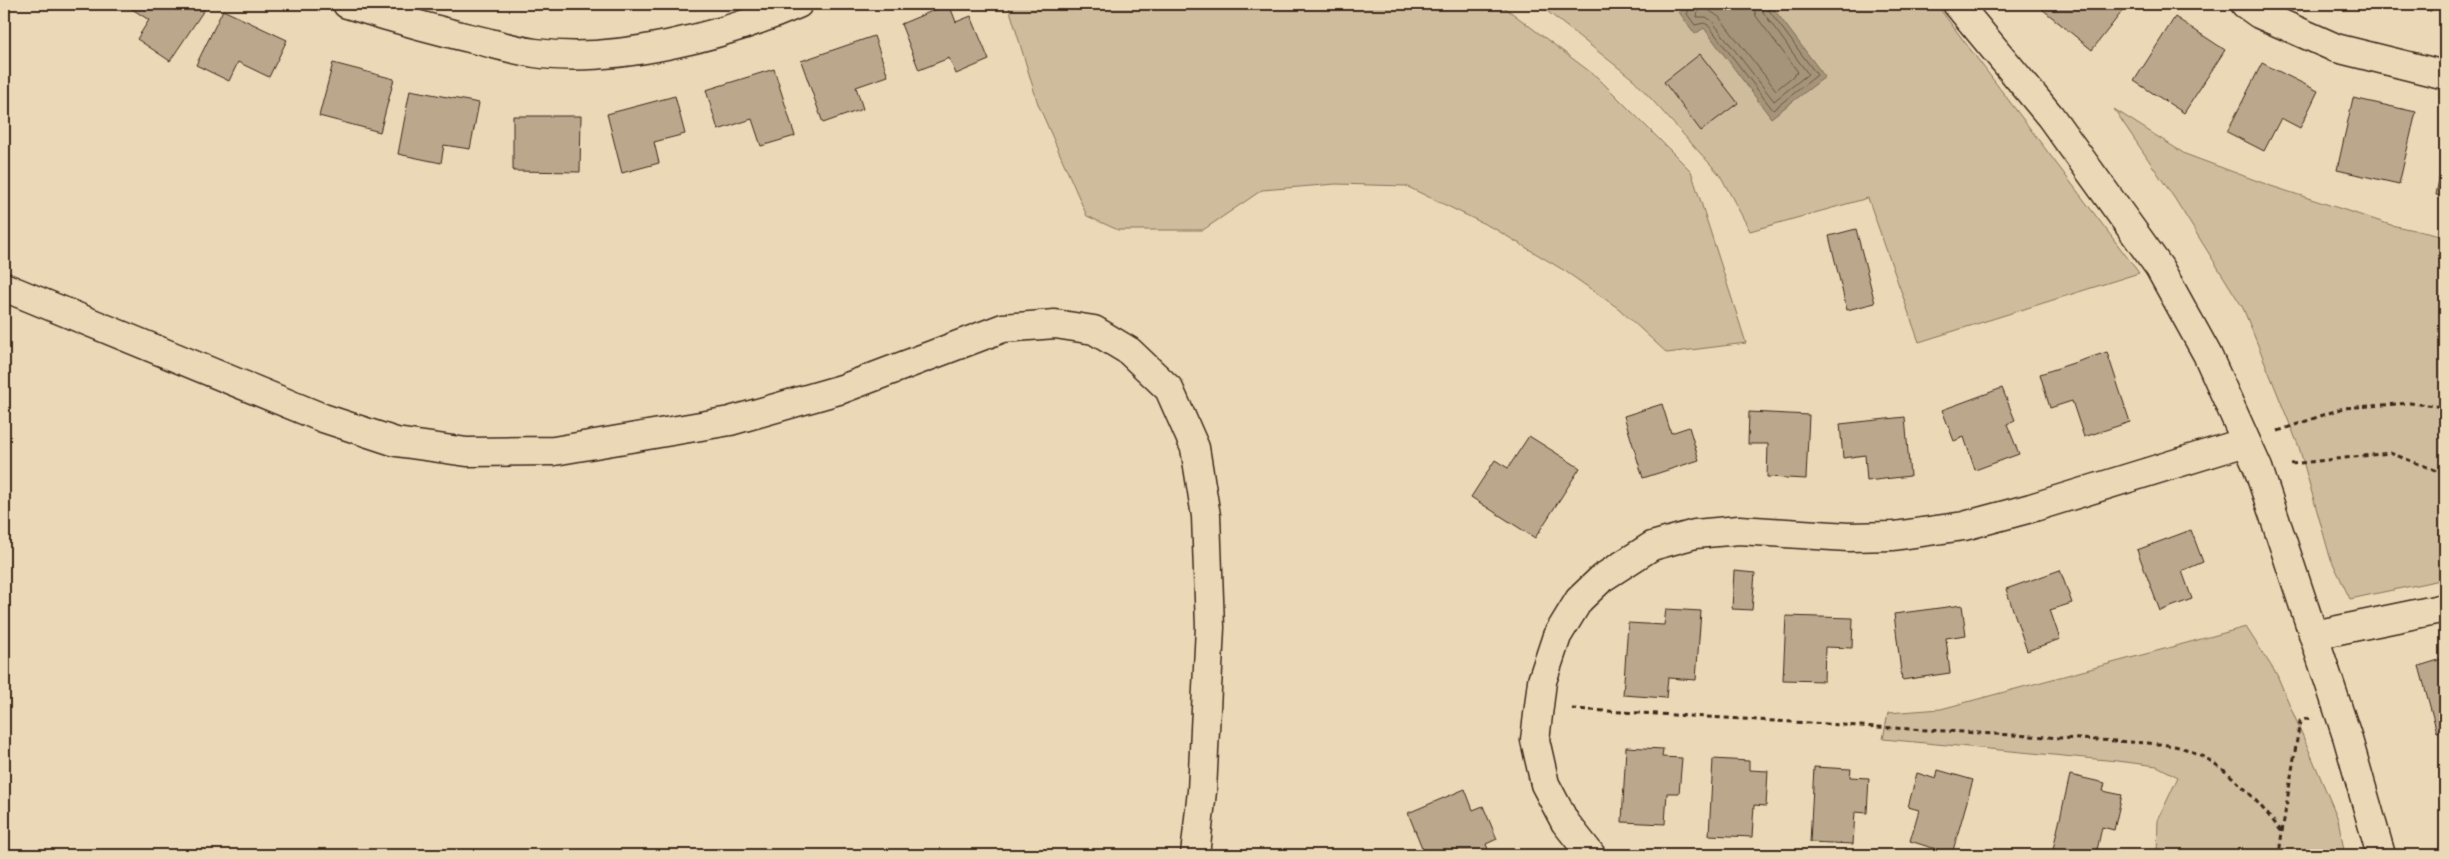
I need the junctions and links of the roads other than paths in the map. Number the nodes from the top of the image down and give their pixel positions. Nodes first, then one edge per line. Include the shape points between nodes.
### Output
1 (347, 4) edge
2 (798, 4) edge
3 (1957, 4) edge
4 (2245, 4) edge
5 (2445, 75) edge
6 (4, 287) edge
7 (2246, 442) junction
8 (2445, 608) edge
9 (2314, 634) junction
10 (1195, 855) edge
11 (1591, 855) edge
12 (2382, 855) edge

1 - 2 street via 427,29 536,54 600,55 689,40
3 - 7 street via 2050,116 2159,267 2207,354
4 - 5 street via 2259,14 2336,48
6 - 10 street via 323,418 396,442 468,452 554,451 730,421 842,389 1003,328 1055,324 1094,330 1130,351 1168,389 1195,448 1206,516 1210,627 1202,791
7 - 9 street via 2258,468
7 - 11 street via 1964,526 1894,536 1857,537 1739,530 1695,534 1652,546 1602,578 1579,600 1558,636 1542,681 1535,740 1545,784 1565,822
8 - 9 street
9 - 12 street

